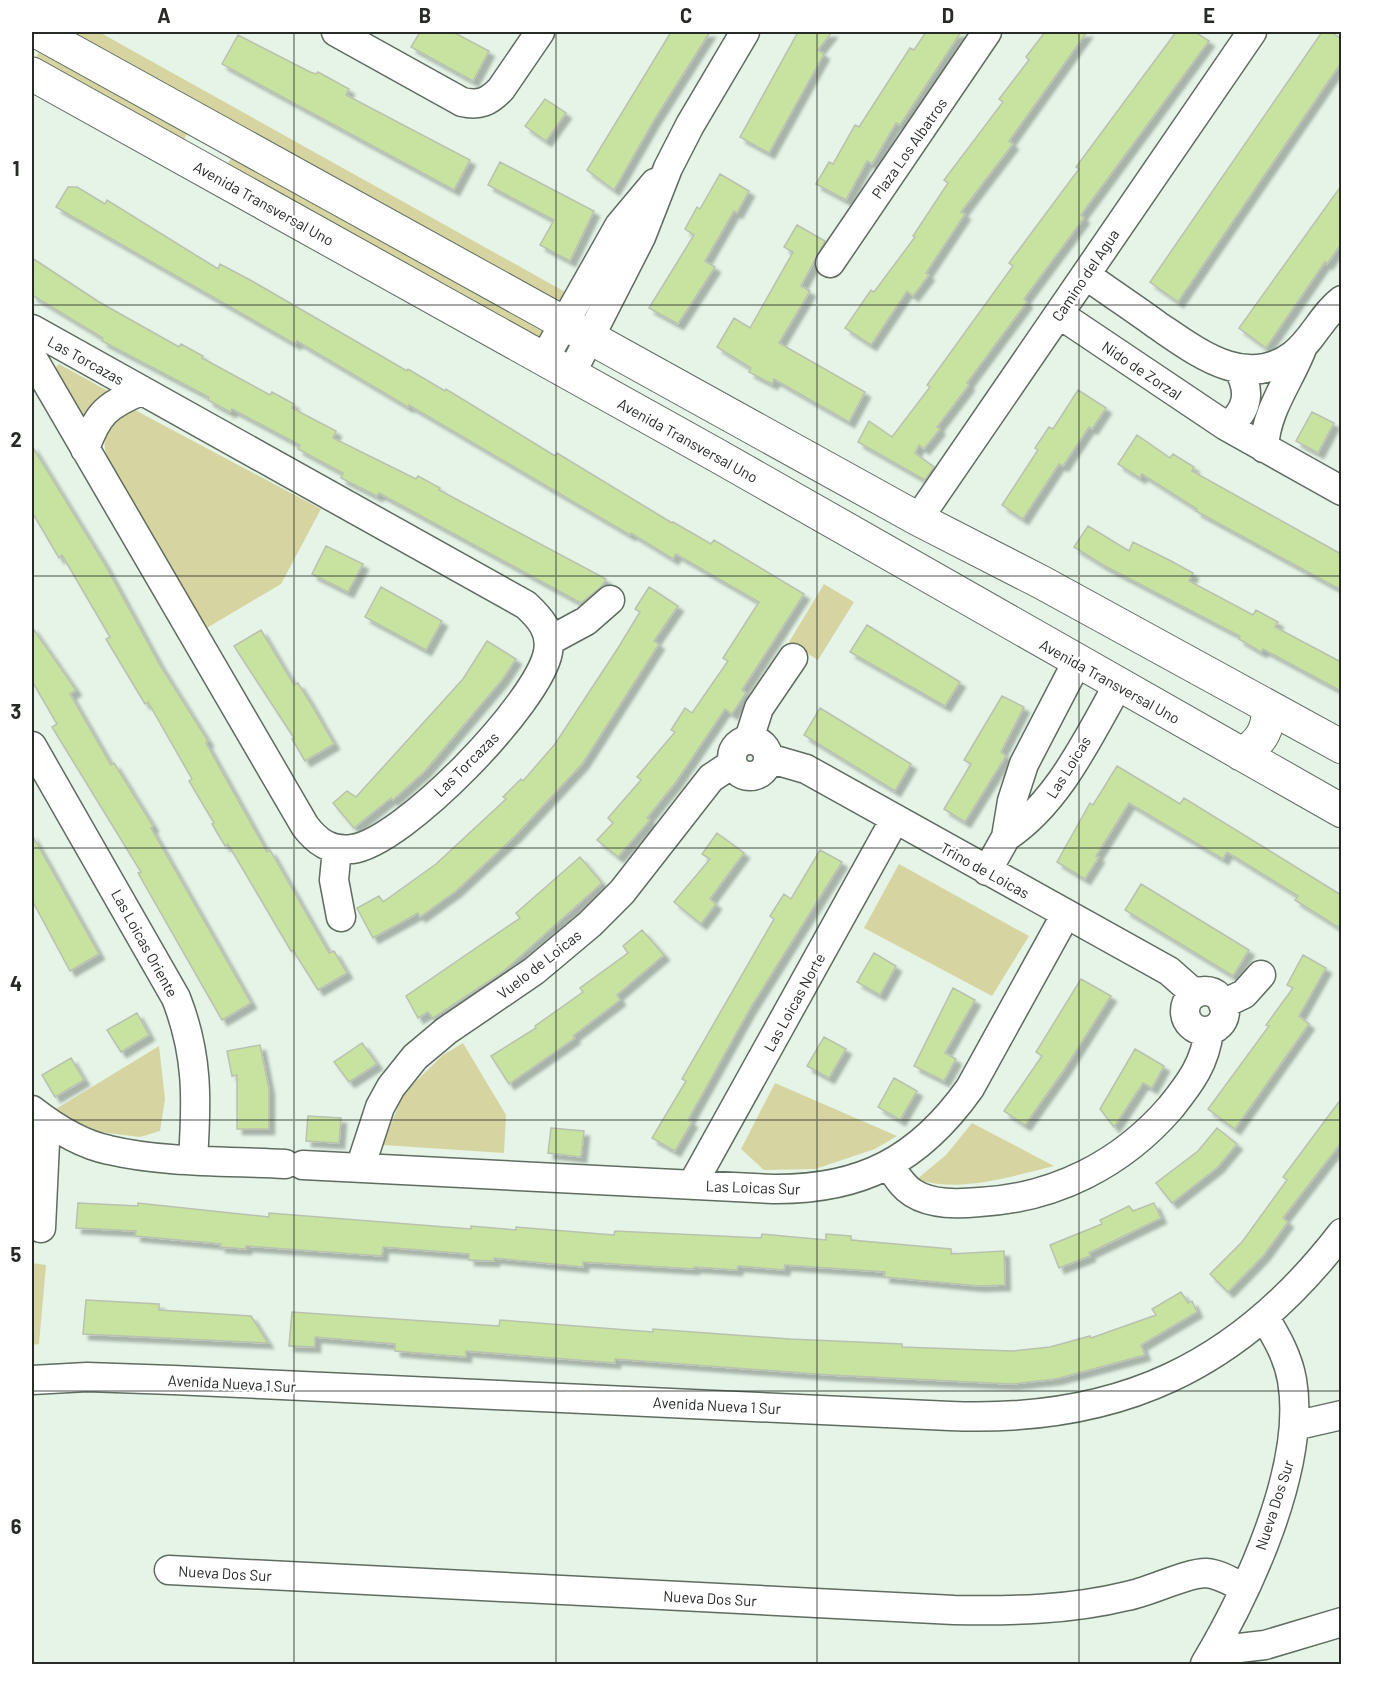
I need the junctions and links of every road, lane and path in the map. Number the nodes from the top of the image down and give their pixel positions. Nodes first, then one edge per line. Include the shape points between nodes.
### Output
1 (38, 32) edge
2 (336, 32) edge
3 (540, 32) edge
4 (745, 32) edge
5 (987, 32) edge
6 (1252, 32) edge
7 (32, 74) edge
8 (219, 131) junction
9 (198, 167) junction
10 (830, 263) dead end
11 (1086, 275) junction
12 (1341, 300) edge
13 (1059, 314) junction
14 (32, 329) edge
15 (578, 331) junction
16 (1303, 346) junction
17 (32, 357) edge
18 (558, 367) junction
19 (1238, 369) junction
20 (141, 391) junction
21 (1226, 426) junction
22 (1264, 447) junction
23 (85, 449) junction
24 (1341, 491) edge
25 (918, 519) junction
26 (1041, 582) junction
27 (610, 600) dead end
28 (1014, 627) junction
29 (549, 641) junction
30 (793, 658) dead end
31 (1077, 662) junction
32 (1118, 685) junction
33 (1268, 708) junction
34 (32, 746) edge
35 (1341, 747) edge
36 (759, 749) junction
37 (1241, 754) junction
38 (1341, 812) edge
39 (895, 819) junction
40 (1006, 837) junction
41 (337, 849) junction
42 (987, 871) junction
43 (1066, 914) junction
44 (341, 917) dead end
45 (1261, 975) dead end
46 (1195, 994) junction
47 (1223, 1004) junction
48 (1209, 1030) junction
49 (39, 1116) edge
50 (193, 1159) junction
51 (889, 1165) junction
52 (360, 1168) junction
53 (692, 1185) junction
54 (41, 1228) dead end
55 (1341, 1233) edge
56 (1265, 1318) junction
57 (32, 1380) edge
58 (1341, 1415) edge
59 (1294, 1426) junction
60 (169, 1570) dead end
61 (1244, 1588) junction
62 (1341, 1622) edge
63 (1209, 1658) edge

1 - 8 street
2 - 3 street via 462,102 476,104 501,89
4 - 15 street via 690,124 641,237
5 - 10 street, Plaza Los Albatros
6 - 11 street, Camino del Agua
7 - 9 street, Avenida Transversal Uno
8 - 9 street
8 - 15 street
9 - 18 street, Avenida Transversal Uno
11 - 13 street, Camino del Agua
11 - 19 street via 1205,357
12 - 16 street
13 - 21 street, Nido de Zorzal
13 - 25 street, Camino del Agua
14 - 20 street, Las Torcazas
15 - 18 street
15 - 25 street
16 - 19 street via 1268,368
16 - 22 street via 1269,415
17 - 23 street, Las Torcazas
18 - 28 street, Avenida Transversal Uno
19 - 21 street via 1247,389 1245,405
20 - 23 street, Las Torcazas via 104,411
20 - 29 street, Las Torcazas via 526,605 543,622
21 - 22 street, Nido de Zorzal
22 - 24 street, Nido de Zorzal
23 - 41 street, Las Torcazas via 305,826 313,837
25 - 26 street
26 - 28 street via 1024,599
26 - 33 street
27 - 29 street via 586,621
28 - 31 street, Avenida Transversal Uno
29 - 41 street, Las Torcazas via 546,660 528,694 470,763 382,837 362,847
30 - 36 street, Vuelo de Loicas via 759,708
31 - 32 street, Avenida Transversal Uno
31 - 40 street, Las Loicas via 1024,764
32 - 37 street, Avenida Transversal Uno
32 - 40 street, Las Loicas via 1054,791 1033,817
33 - 35 street
33 - 37 street via 1263,735
34 - 50 street, Las Loicas Oriente via 176,998 185,1021 195,1066
36 - 39 street, Trino de Loicas via 806,769
36 - 52 street, Vuelo de Loicas via 734,747 732,764 711,778 629,884 590,924 534,971 415,1057 380,1107
37 - 38 street, Avenida Transversal Uno
39 - 42 street, Trino de Loicas
39 - 53 street, Las Loicas Norte
40 - 42 street, Las Loicas
41 - 44 street via 334,880
42 - 43 street, Trino de Loicas
43 - 46 street, Trino de Loicas via 1169,971
43 - 51 street, Las Loicas Sur via 970,1088 932,1134
45 - 47 street via 1244,993
46 - 47 street via 1208,992
46 - 48 street via 1186,1005 1186,1018 1195,1028
47 - 48 street via 1222,1020
48 - 51 street via 1204,1059 1196,1075 1152,1127 1104,1165 1057,1187 998,1201 939,1202 911,1192
49 - 50 street, Las Loicas Sur via 66,1133 109,1150
49 - 54 street
50 - 52 street, Las Loicas Sur
51 - 53 street, Las Loicas Sur via 851,1181 802,1189
52 - 53 street, Las Loicas Sur
55 - 56 street, Avenida Nueva 1 Sur via 1295,1290
56 - 57 street, Avenida Nueva 1 Sur via 1209,1358 1158,1383 1090,1405 1015,1416 132,1378
56 - 59 street, Nueva Dos Sur via 1292,1378
58 - 59 street
59 - 61 street, Nueva Dos Sur via 1285,1479
60 - 61 street, Nueva Dos Sur via 954,1610 1084,1605 1205,1573
61 - 63 street, Nueva Dos Sur
62 - 63 street

